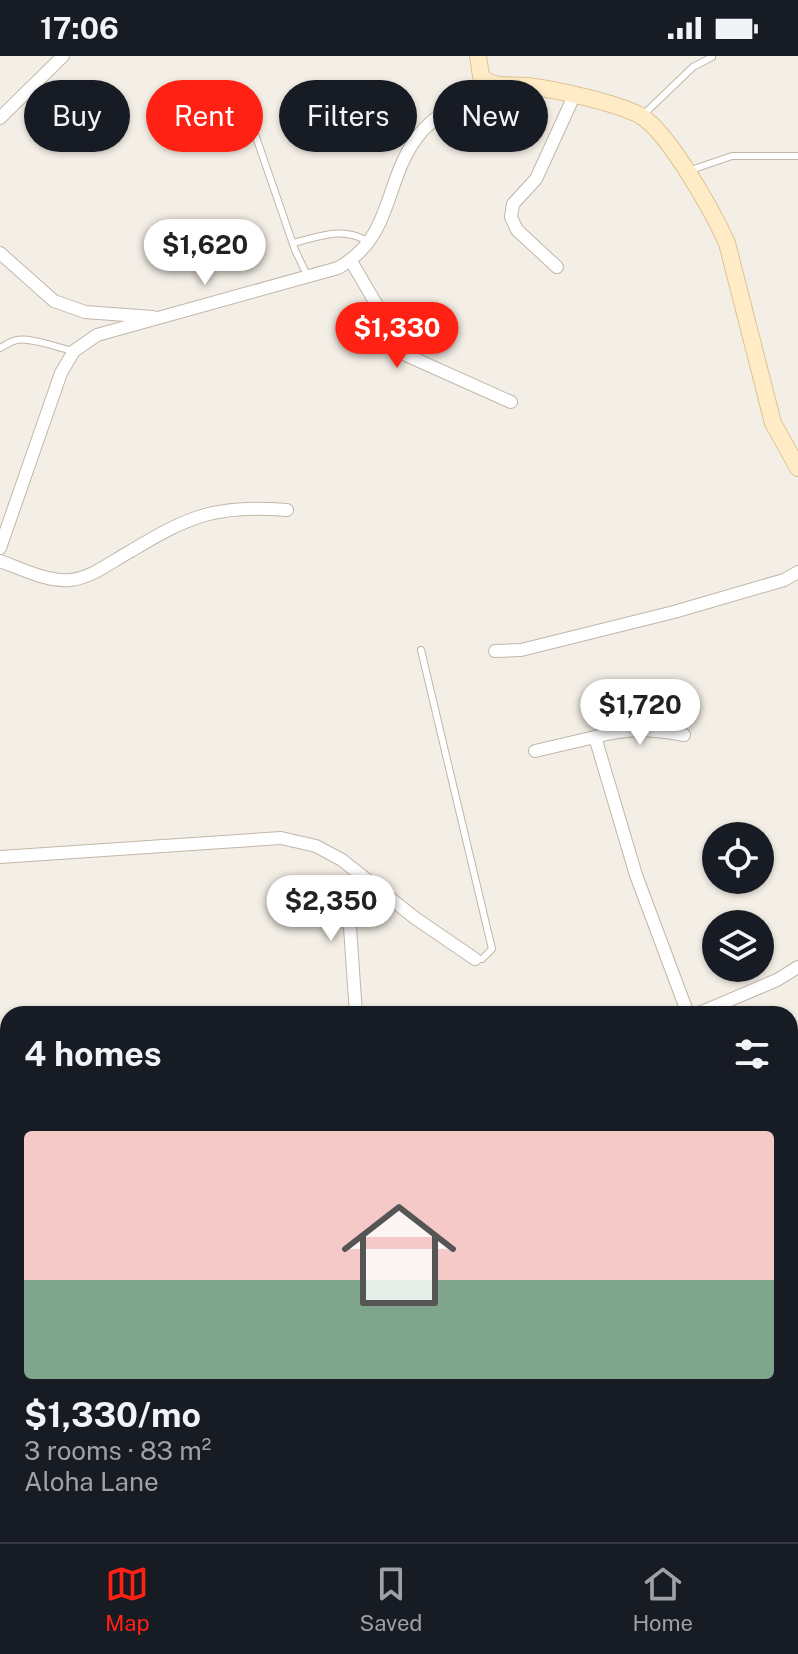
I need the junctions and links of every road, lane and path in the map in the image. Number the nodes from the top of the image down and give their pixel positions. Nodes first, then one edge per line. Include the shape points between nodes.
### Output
1 (63, 56) edge
2 (478, 56) edge
3 (712, 57) edge
4 (485, 80) edge
5 (548, 90) edge
6 (574, 96) junction
7 (641, 116) junction
8 (0, 118) edge
9 (433, 122) edge
10 (261, 152) edge
11 (798, 156) edge
12 (687, 172) junction
13 (293, 243) junction
14 (370, 243) junction
15 (0, 253) edge
16 (351, 261) junction
17 (557, 267) dead end
18 (308, 277) junction
19 (164, 317) junction
20 (0, 348) edge
21 (74, 351) junction
22 (511, 402) dead end
23 (794, 448) edge
24 (798, 468) edge
25 (287, 510) dead end
26 (0, 548) edge
27 (0, 561) edge
28 (798, 572) edge
29 (421, 650) dead end
30 (495, 651) dead end
31 (684, 735) dead end
32 (595, 737) junction
33 (535, 751) dead end
34 (0, 857) edge
35 (362, 876) junction
36 (475, 959) joint
37 (798, 967) edge
38 (355, 1006) edge
39 (685, 1006) edge
40 (716, 1006) edge

1 - 8 street
2 - 4 street
3 - 7 lane via 693,67
5 - 6 street
6 - 7 street
6 - 17 street via 536,179 513,204 511,217 517,230
7 - 12 street
9 - 14 street via 400,169
10 - 13 lane
11 - 12 lane via 732,156
12 - 23 street via 727,243 773,423
13 - 14 lane via 339,232 354,233
13 - 18 lane
14 - 16 street
15 - 19 street via 54,301 85,312
16 - 18 street
16 - 22 street via 406,355
18 - 19 street
19 - 21 street via 97,335
20 - 21 lane via 28,339
21 - 26 street via 61,373
23 - 24 street
25 - 27 street via 230,509 195,516 72,580 51,579
28 - 30 street via 674,612 521,650
29 - 36 lane via 492,949
31 - 32 street via 625,729
32 - 33 street
32 - 39 street via 636,875
34 - 35 street via 281,838 316,846
35 - 36 street
35 - 38 street via 349,913
37 - 40 street

